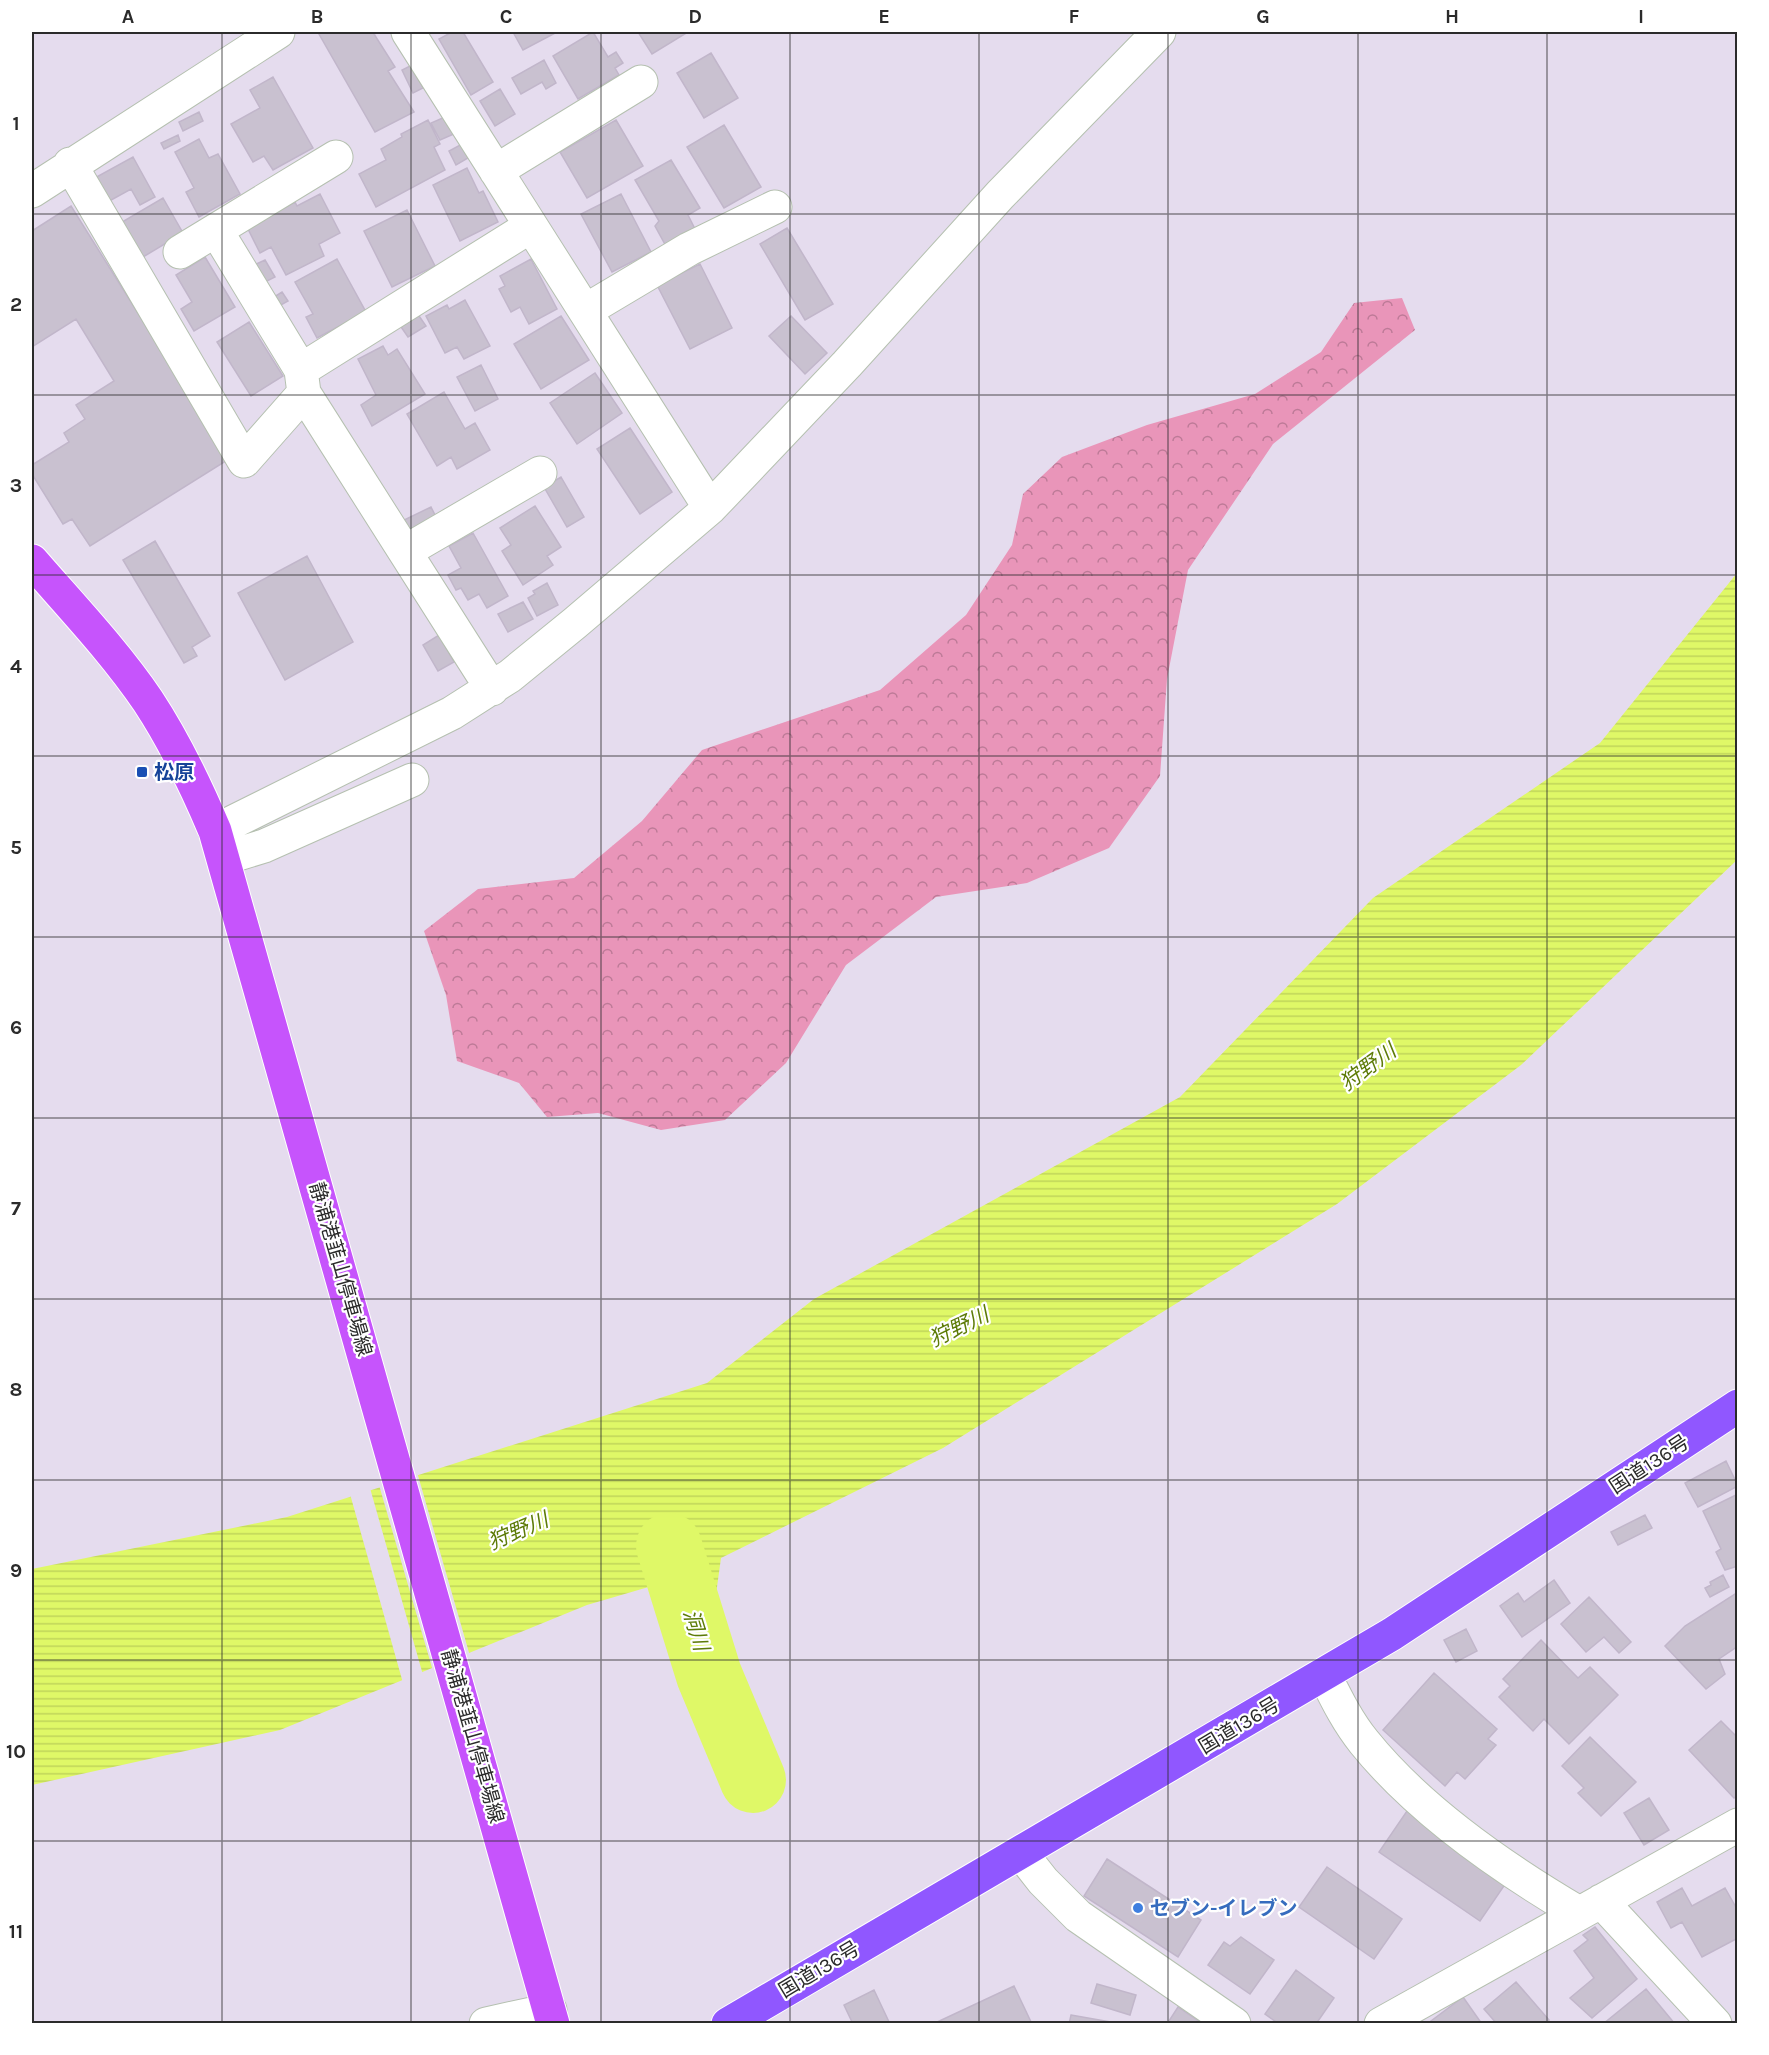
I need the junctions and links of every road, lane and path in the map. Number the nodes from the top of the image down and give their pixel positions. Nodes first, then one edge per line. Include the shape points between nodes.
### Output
1 (278, 32) edge
2 (408, 32) edge
3 (1159, 32) edge
4 (641, 82) dead end
5 (336, 157) dead end
6 (70, 164) junction
7 (496, 171) junction
8 (32, 191) edge
9 (775, 207) dead end
10 (531, 226) junction
11 (216, 230) junction
12 (180, 252) dead end
13 (585, 311) junction
14 (303, 382) junction
15 (540, 473) dead end
16 (710, 508) junction
17 (406, 551) junction
18 (32, 561) edge
19 (492, 689) junction
20 (412, 780) dead end
21 (223, 855) junction
22 (1737, 1406) edge
23 (1324, 1674) junction
24 (1737, 1825) edge
25 (1022, 1853) junction
26 (1590, 1907) junction
27 (551, 2017) edge
28 (486, 2024) edge
29 (728, 2024) edge
30 (1234, 2024) edge
31 (1381, 2024) edge
32 (1715, 2024) edge

1 - 6 street
2 - 7 street
3 - 16 street via 1000,195
4 - 7 street
5 - 11 street
6 - 8 street
6 - 14 street via 244,461
7 - 10 street
9 - 13 street via 689,249
10 - 13 street
10 - 14 street
11 - 12 street
11 - 14 street
13 - 16 street
14 - 17 street
15 - 17 street
16 - 19 street
17 - 19 street
18 - 21 main road, 静浦港韮山停車場線 via 108,648 148,701 177,750
19 - 21 street
20 - 21 street via 264,846
21 - 27 main road, 静浦港韮山停車場線
22 - 23 highway, 国道136号 via 1392,1634
23 - 25 highway, 国道136号
23 - 26 street via 1344,1714 1364,1742 1443,1819
24 - 26 street
25 - 29 highway, 国道136号
25 - 30 street via 1078,1916
26 - 31 street
26 - 32 street
27 - 28 street

